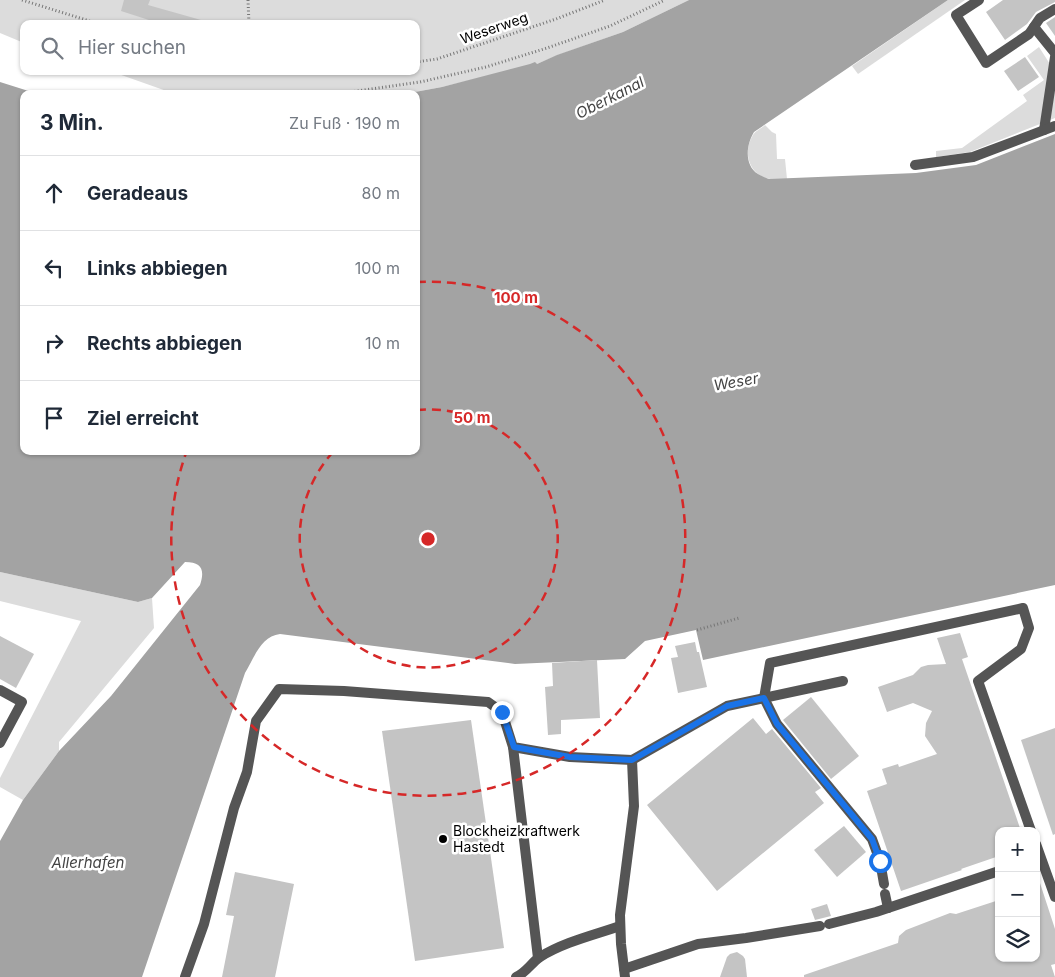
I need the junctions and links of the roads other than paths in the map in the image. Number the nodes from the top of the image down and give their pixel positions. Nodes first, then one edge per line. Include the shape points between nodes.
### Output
1 (979, 0) edge
2 (1055, 9) edge
3 (1034, 27) junction
4 (1055, 53) edge
5 (1055, 57) edge
6 (1055, 126) edge
7 (1044, 130) junction
8 (915, 165) dead end
9 (843, 682) dead end
10 (0, 690) edge
11 (764, 698) junction
12 (0, 743) edge
13 (514, 747) junction
14 (632, 760) junction
15 (1030, 827) edge
16 (1040, 860) edge
17 (996, 872) edge
18 (1055, 897) edge
19 (888, 908) junction
20 (620, 926) junction
21 (538, 958) junction
22 (625, 973) edge
23 (185, 977) edge
24 (516, 977) edge

1 - 3 lane via 956,15 986,63 1029,34
2 - 3 lane via 1040,18
3 - 4 lane
5 - 7 lane
6 - 7 lane
7 - 8 lane via 973,157
9 - 11 lane
10 - 12 lane via 22,702
11 - 14 lane via 727,706
11 - 15 lane via 770,663 1023,608 1029,628 1020,649 978,681
11 - 19 lane via 777,724 872,839 880,861
13 - 14 lane via 570,757
13 - 21 lane
13 - 23 lane via 502,712 488,702 279,689 256,721 247,772 234,808 204,924
14 - 20 lane via 634,806
16 - 18 lane
17 - 19 lane
19 - 22 lane via 825,925 698,944
20 - 21 lane via 558,947
20 - 22 lane
21 - 24 lane via 525,973

